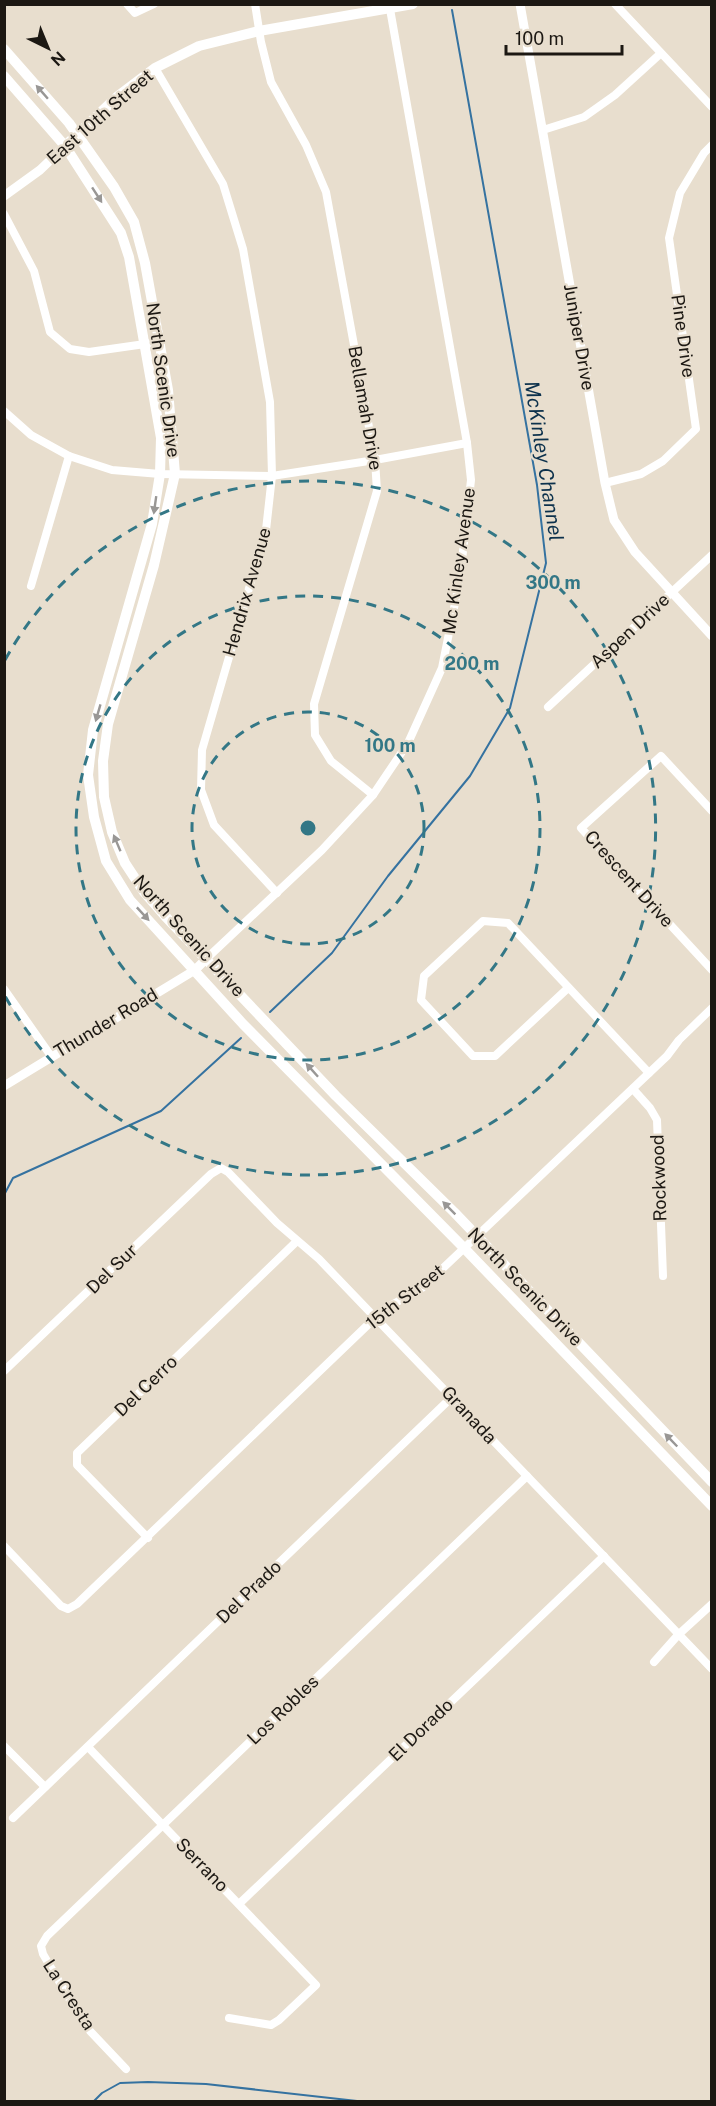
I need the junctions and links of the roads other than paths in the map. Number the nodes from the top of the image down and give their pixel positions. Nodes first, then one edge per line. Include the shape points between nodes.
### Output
1 (127, 4) edge
2 (154, 4) edge
3 (255, 4) edge
4 (414, 4) edge
5 (520, 4) edge
6 (615, 4) edge
7 (390, 9) junction
8 (259, 31) junction
9 (4, 49) edge
10 (660, 54) junction
11 (155, 68) junction
12 (4, 76) edge
13 (711, 106) edge
14 (543, 130) junction
15 (78, 135) junction
16 (711, 145) edge
17 (65, 146) junction
18 (4, 196) edge
19 (4, 213) edge
20 (159, 342) junction
21 (145, 344) junction
22 (4, 411) edge
23 (467, 443) junction
24 (69, 456) junction
25 (375, 460) junction
26 (160, 474) junction
27 (175, 474) junction
28 (272, 476) junction
29 (604, 483) junction
30 (711, 555) edge
31 (30, 586) dead end
32 (671, 593) junction
33 (711, 636) edge
34 (110, 673) junction
35 (122, 676) junction
36 (548, 707) dead end
37 (373, 795) junction
38 (711, 812) edge
39 (277, 893) junction
40 (206, 959) junction
41 (195, 970) junction
42 (711, 970) edge
43 (568, 988) junction
44 (4, 989) edge
45 (711, 1008) edge
46 (51, 1056) junction
47 (649, 1073) junction
48 (4, 1086) edge
49 (633, 1089) junction
50 (336, 1096) junction
51 (325, 1106) junction
52 (221, 1168) joint
53 (477, 1237) junction
54 (297, 1241) junction
55 (464, 1248) junction
56 (663, 1276) dead end
57 (376, 1317) junction
58 (4, 1371) edge
59 (452, 1397) junction
60 (527, 1476) junction
61 (711, 1482) edge
62 (711, 1506) edge
63 (148, 1538) junction
64 (4, 1546) edge
65 (604, 1556) junction
66 (711, 1604) edge
67 (678, 1635) junction
68 (654, 1662) dead end
69 (711, 1669) edge
70 (4, 1746) edge
71 (88, 1747) junction
72 (45, 1786) junction
73 (13, 1818) dead end
74 (163, 1825) junction
75 (239, 1904) junction
76 (41, 1946) joint
77 (229, 2018) dead end
78 (126, 2069) dead end

1 - 2 street via 135,13
3 - 8 street, Bellamah Drive
4 - 7 main road, East 10th Street
5 - 14 street, Juniper Drive
6 - 10 street
7 - 8 main road, East 10th Street
7 - 23 street, Mc Kinley Avenue
8 - 11 main road, East 10th Street via 199,46
8 - 25 street, Bellamah Drive via 271,81 326,192
15 -> 9 main road, North Scenic Drive
10 - 13 street
10 - 14 street via 584,117
11 - 15 main road, East 10th Street via 118,96
11 - 28 street, Hendrix Avenue via 224,184 243,249 270,402
12 - 17 main road, North Scenic Drive
14 - 29 street, Juniper Drive
15 - 17 main road, East 10th Street
15 - 20 main road, North Scenic Drive via 134,222 146,263
16 - 29 street, Pine Drive via 680,194 669,238 696,429 663,461 641,474
17 - 18 street, East 10th Street
17 -> 21 main road, North Scenic Drive via 121,233
19 - 21 street via 34,271 50,332 70,349 89,352
20 - 21 street
20 - 27 main road, North Scenic Drive via 171,412
21 - 26 main road, North Scenic Drive via 161,438
22 - 24 street via 31,435
23 - 25 street
23 - 37 street, Mc Kinley Avenue via 471,480 460,578 441,668 408,743
24 - 26 street via 112,470
24 - 31 street
25 - 28 street
25 - 37 street, Bellamah Drive via 378,491 314,704 315,735 331,761
26 - 27 street
26 -> 34 main road, North Scenic Drive via 152,524
27 - 28 street
27 - 35 main road, North Scenic Drive via 160,544
28 - 39 street, Hendrix Avenue via 266,530 202,750 201,790 214,825
29 - 32 street, Juniper Drive via 614,520 634,552
30 - 32 street, Aspen Drive
32 - 33 street, Juniper Drive
32 - 36 street, Aspen Drive
34 - 35 street
34 -> 41 main road, North Scenic Drive via 93,730 88,775 93,817 106,861 130,900
40 -> 35 main road, North Scenic Drive via 144,892 125,863 112,832 104,798 103,762 108,724
37 - 39 street, Mc Kinley Avenue
38 - 42 street, Crescent Drive via 661,756 581,828
39 - 40 street, Mc Kinley Avenue
40 - 41 street, Thunder Road
50 -> 40 main road, North Scenic Drive
41 - 46 street, Thunder Road
41 - 51 main road, North Scenic Drive
43 - 43 street via 508,923 483,921 424,976 421,1000 473,1056 495,1056
43 - 47 street
44 - 46 street
45 - 47 street, 15th Street
46 - 48 street, Thunder Road
47 - 49 street, 15th Street
49 - 53 street, 15th Street
49 - 56 street, Rockwood via 657,1120
50 - 51 street
53 -> 50 main road, North Scenic Drive
51 - 55 main road, North Scenic Drive
52 - 54 street, Granada
52 - 58 street, Del Sur
53 - 55 street, 15th Street
61 -> 53 main road, North Scenic Drive
54 - 57 street, Granada
54 - 63 street, Del Cerro via 77,1453 77,1465
55 - 57 street, 15th Street via 422,1288
55 - 62 main road, North Scenic Drive
57 - 59 street, Granada
57 - 63 street, 15th Street
59 - 60 street, Granada
59 - 71 street, Del Prado
60 - 65 street, Granada
60 - 74 street, Los Robles
63 - 64 street, 15th Street via 68,1609
65 - 67 street, Granada
65 - 75 street, El Dorado
66 - 67 street
67 - 68 street
67 - 69 street, Granada
70 - 72 street
71 - 72 street, Del Prado
71 - 74 street, Serrano
72 - 73 street, Del Prado
74 - 75 street, Serrano
74 - 76 street, Los Robles
75 - 77 street, Serrano via 316,1985 271,2025
76 - 78 street, La Cresta via 80,2017

